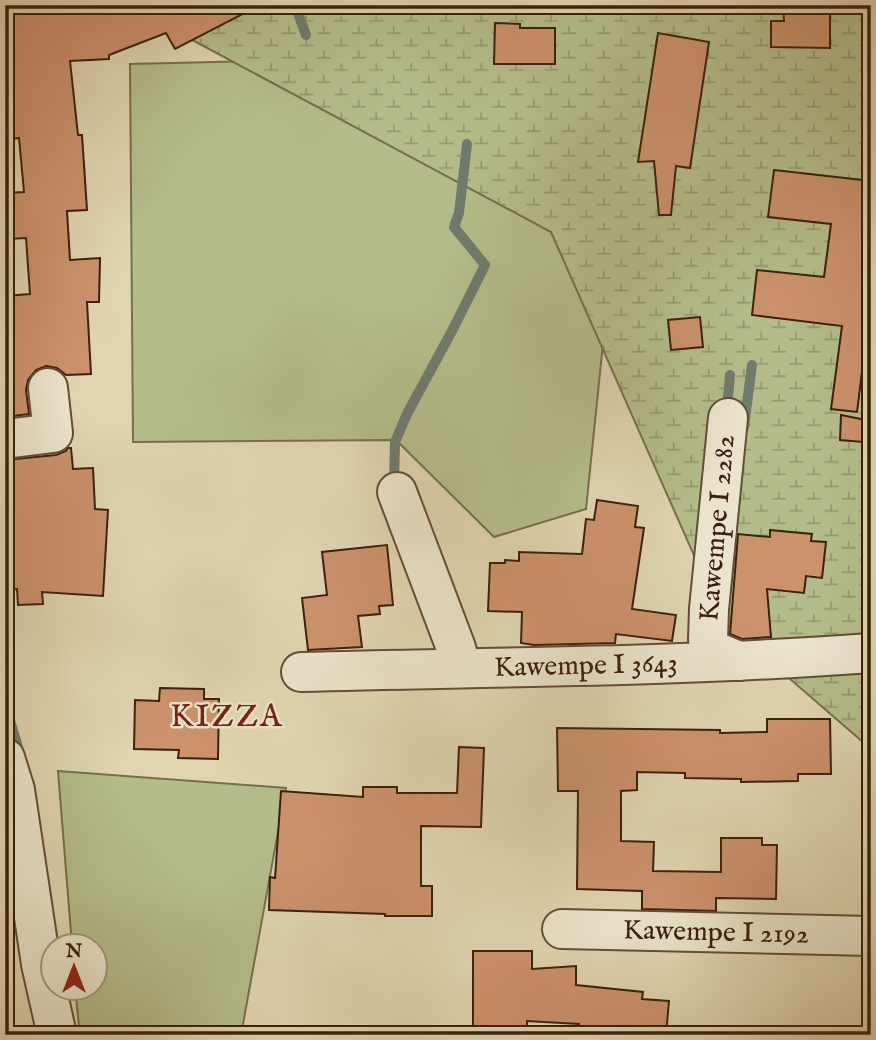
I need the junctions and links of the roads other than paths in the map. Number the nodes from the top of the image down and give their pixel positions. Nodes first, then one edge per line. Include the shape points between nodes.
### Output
1 (48, 388) dead end
2 (728, 418) dead end
3 (5, 439) edge
4 (397, 492) dead end
5 (871, 653) edge
6 (739, 661) junction
7 (461, 667) junction
8 (301, 672) dead end
9 (5, 758) edge
10 (562, 929) dead end
11 (871, 936) edge
12 (57, 1035) edge

1 - 3 street via 53,433
2 - 6 street, Kawempe I 2282 via 708,639 710,649
4 - 7 street
5 - 6 street, Kawempe I 3643
6 - 7 street, Kawempe I 3643
7 - 8 street, Kawempe I 3643
9 - 12 street via 15,790 41,964
10 - 11 street, Kawempe I 2192

